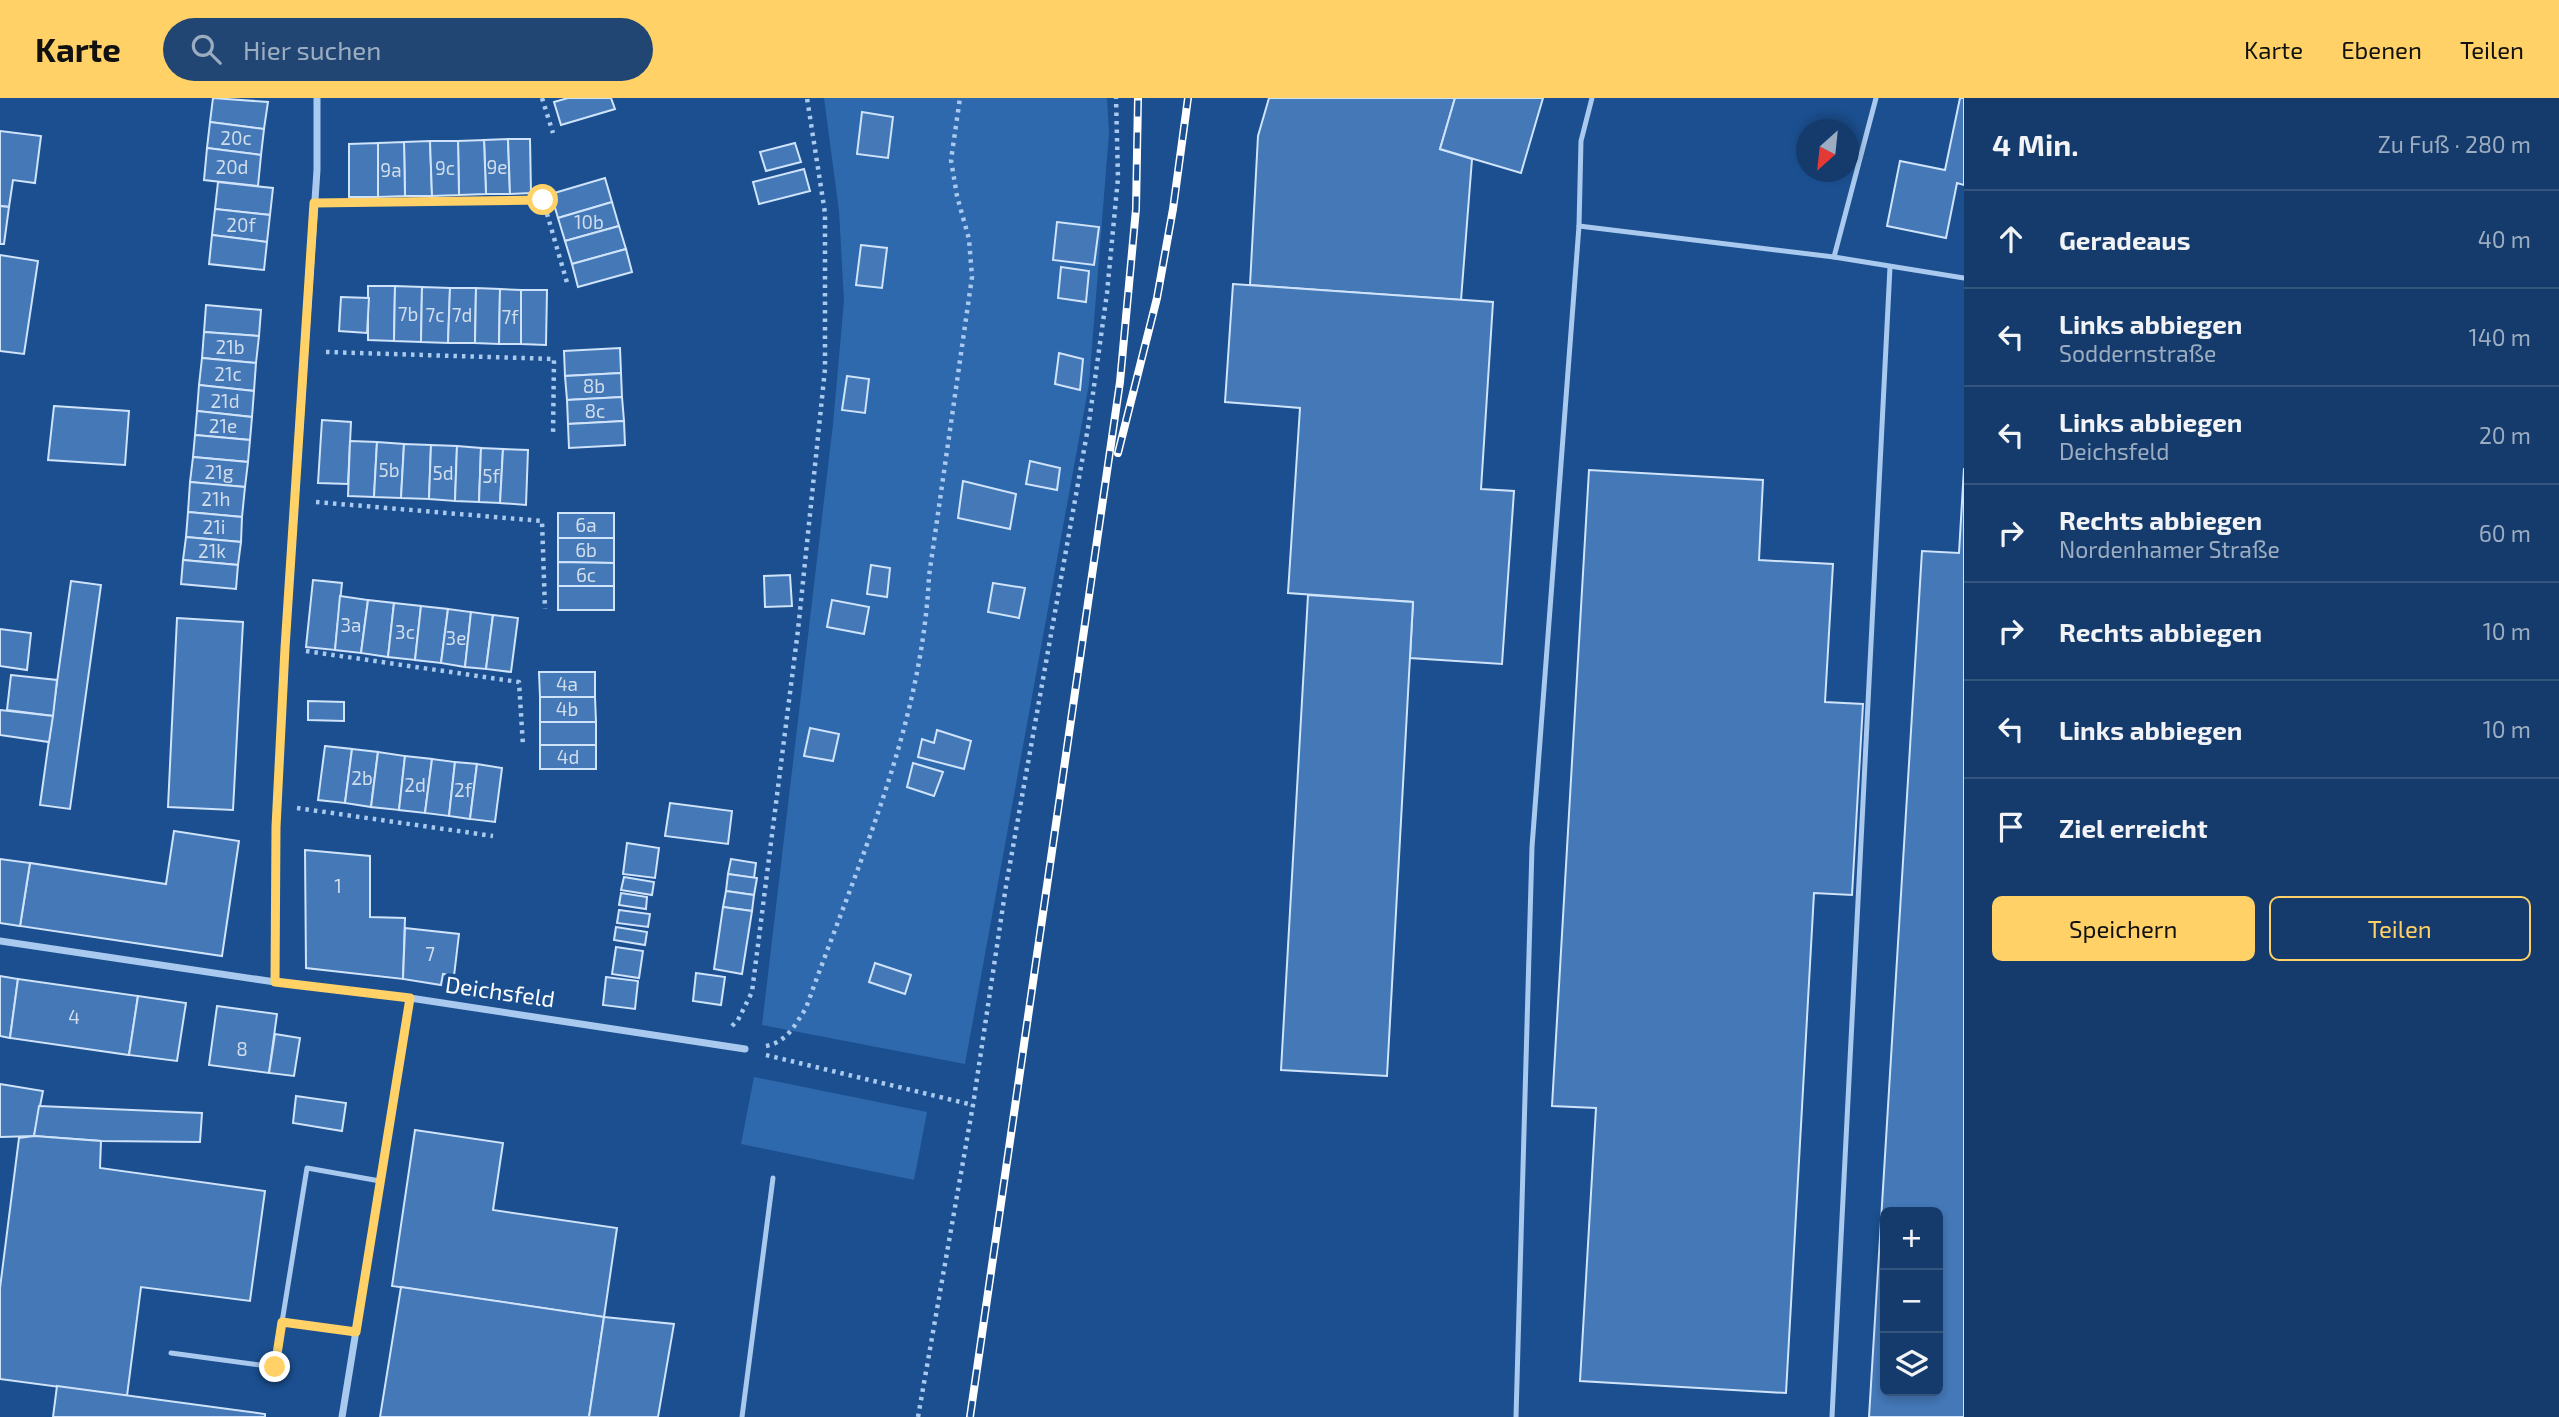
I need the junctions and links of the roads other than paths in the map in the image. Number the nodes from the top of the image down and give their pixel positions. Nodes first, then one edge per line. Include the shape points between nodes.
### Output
1 (317, 98) edge
2 (1592, 98) edge
3 (1876, 98) edge
4 (1579, 226) junction
5 (1834, 257) junction
6 (1890, 267) junction
7 (1964, 278) edge
8 (0, 941) edge
9 (275, 982) junction
10 (410, 998) junction
11 (745, 1049) road end
12 (773, 1178) dead end
13 (380, 1181) junction
14 (282, 1322) junction
15 (356, 1332) junction
16 (171, 1353) dead end
17 (342, 1417) edge
18 (742, 1417) edge
19 (1516, 1417) edge
20 (1832, 1417) edge

1 - 9 street via 317,170 277,805
2 - 4 lane via 1581,141
3 - 5 lane
4 - 5 lane
4 - 19 lane via 1532,847
5 - 6 lane
6 - 7 lane
6 - 20 lane
8 - 9 street, Deichsfeld
9 - 10 street, Deichsfeld
10 - 11 street, Deichsfeld
10 - 13 street
12 - 18 lane
13 - 14 lane via 307,1168
13 - 15 street
14 - 15 lane
14 - 16 lane via 275,1367
15 - 17 street

